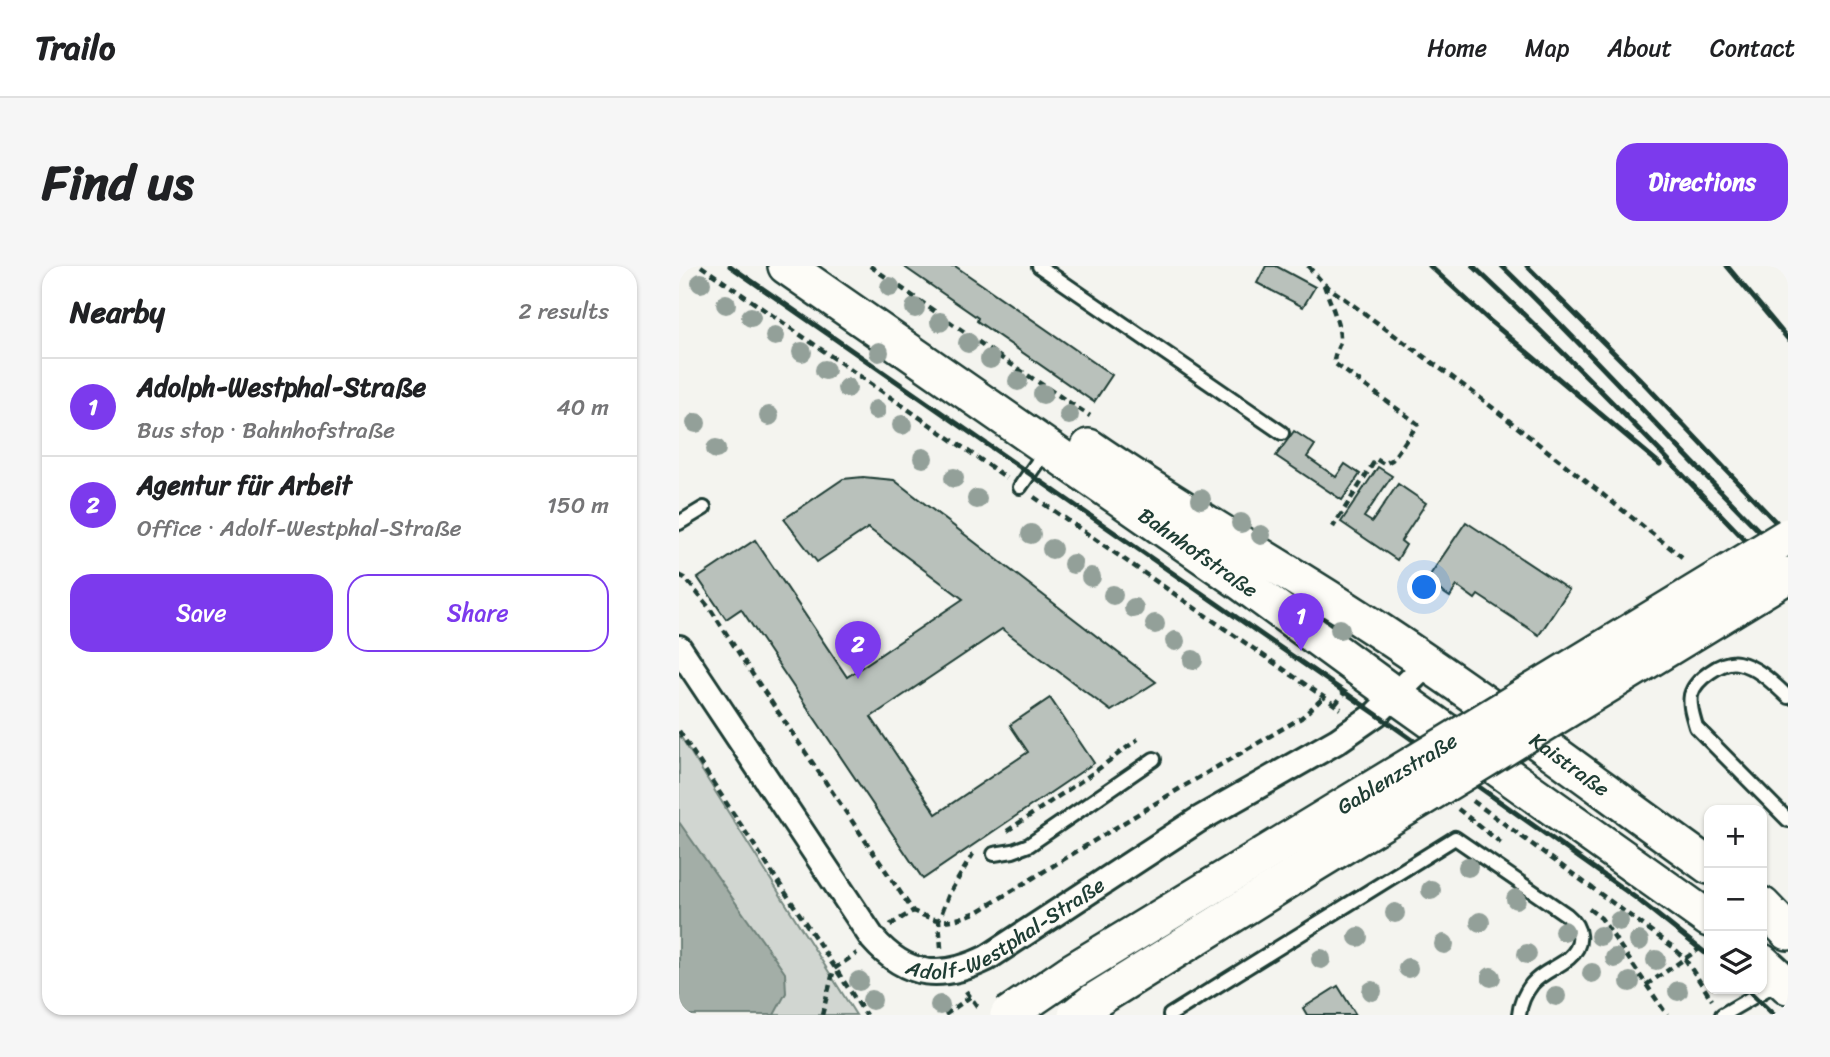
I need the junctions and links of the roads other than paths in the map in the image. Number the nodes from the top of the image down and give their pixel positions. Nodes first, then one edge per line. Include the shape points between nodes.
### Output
1 (786, 266) edge
2 (828, 266) edge
3 (1039, 266) edge
4 (1282, 433) dead end
5 (1048, 447) junction
6 (1020, 487) road end
7 (704, 508) dead end
8 (679, 523) edge
9 (1788, 536) edge
10 (1788, 575) edge
11 (679, 648) edge
12 (1427, 664) junction
13 (1395, 695) junction
14 (1788, 697) edge
15 (1154, 759) dead end
16 (1788, 820) edge
17 (994, 854) dead end
18 (1704, 862) edge
19 (1767, 910) edge
20 (1704, 915) edge
21 (1788, 932) edge
22 (1780, 976) edge
23 (1008, 1015) edge
24 (1076, 1015) edge
25 (1170, 1015) edge
26 (1519, 1015) edge
27 (1722, 1015) edge

1 - 5 main road, Bahnhofstraße
2 - 12 main road, Bahnhofstraße via 1101,455
3 - 4 lane
5 - 6 lane
5 - 13 main road, Bahnhofstraße
7 - 8 lane
9 - 23 main road, Gablenzstraße, bridge via 1071,972
10 - 24 main road, Gablenzstraße, bridge
11 - 13 street, Adolf-Westphal-Straße via 873,939 907,966 941,973 987,958 1198,820 1363,723
12 - 13 street, Adolf-Westphal-Straße
12 - 18 main road, Kaistraße
13 - 20 main road, Bahnhofstraße
14 - 16 lane via 1756,671 1737,663 1708,673 1691,696 1696,727
15 - 17 lane via 1029,845
19 - 21 main road
22 - 27 lane
25 - 26 lane via 1455,838 1579,927 1576,949 1532,984

